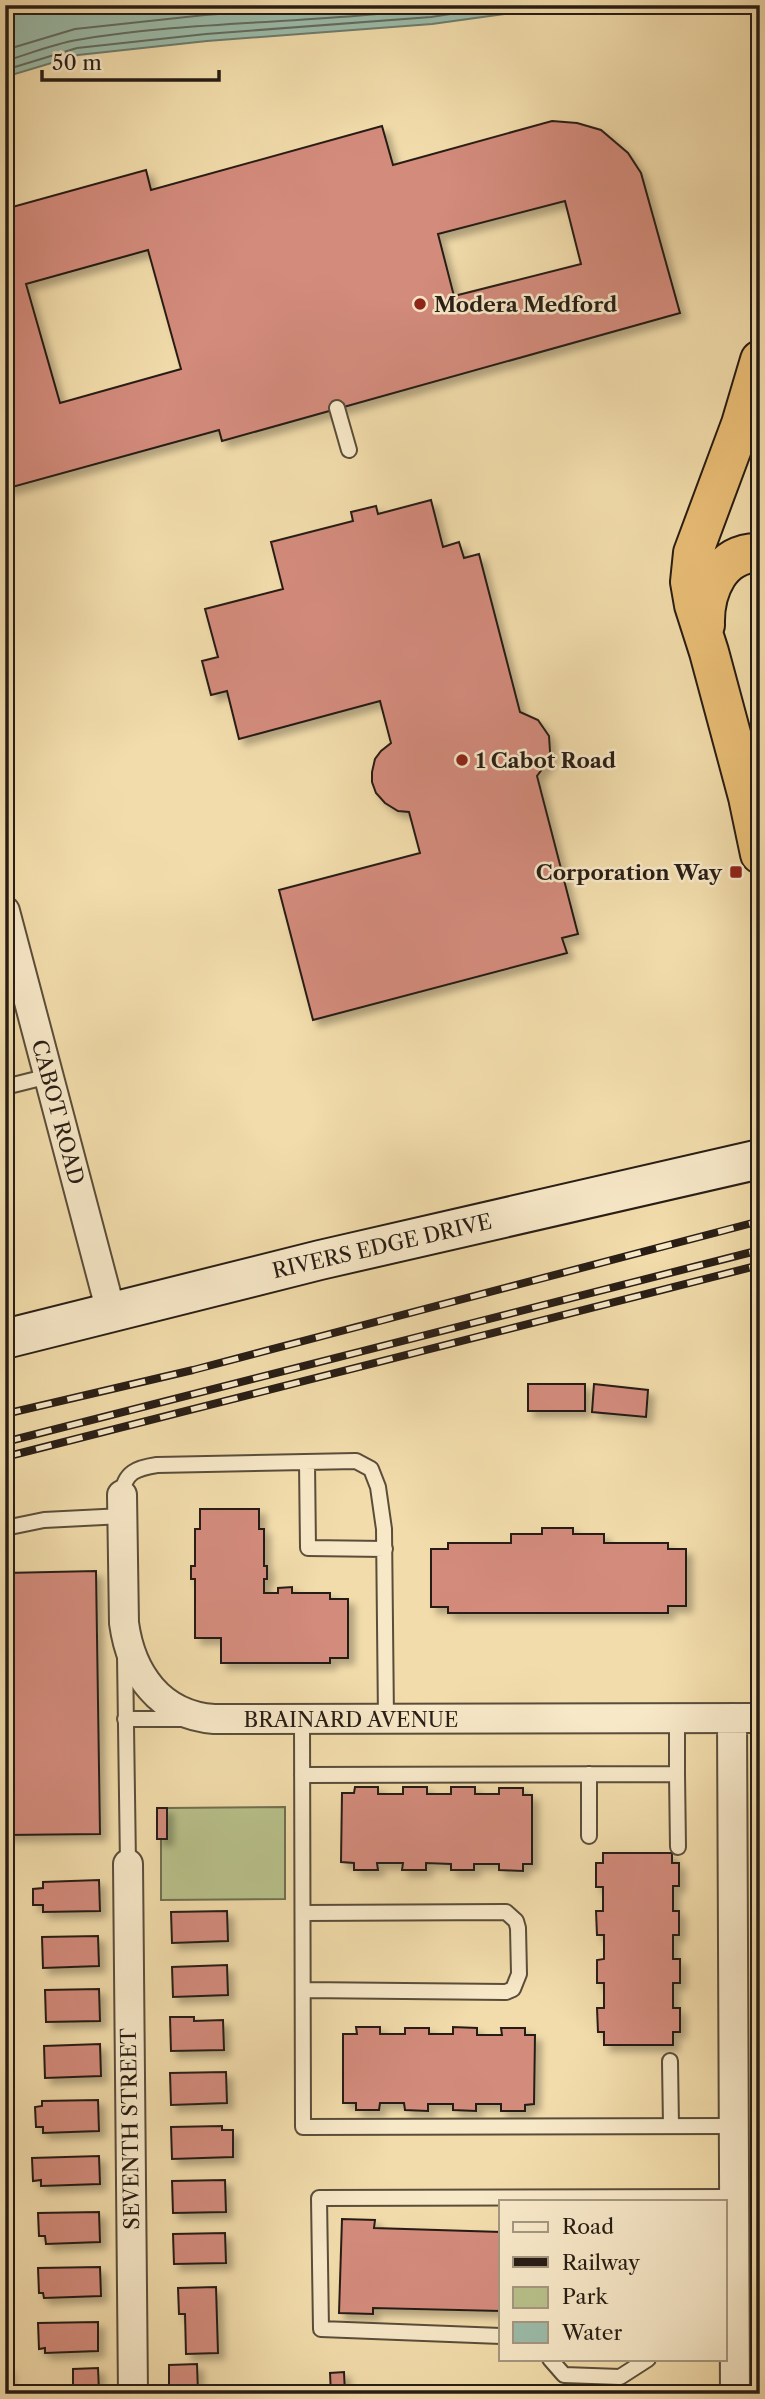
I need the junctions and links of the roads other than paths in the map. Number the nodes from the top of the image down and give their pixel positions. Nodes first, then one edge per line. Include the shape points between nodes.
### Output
1 (760, 360) edge
2 (337, 408) dead end
3 (349, 450) dead end
4 (760, 553) edge
5 (709, 652) junction
6 (754, 813) edge
7 (760, 854) edge
8 (5, 911) edge
9 (49, 1076) junction
10 (5, 1087) edge
11 (760, 1159) edge
12 (111, 1312) junction
13 (5, 1339) edge
14 (307, 1462) junction
15 (123, 1506) junction
16 (5, 1528) edge
17 (385, 1549) junction
18 (124, 1623) junction
19 (386, 1718) junction
20 (677, 1718) junction
21 (746, 1718) edge
22 (125, 1719) junction
23 (214, 1719) junction
24 (302, 1719) junction
25 (589, 1774) junction
26 (677, 1774) junction
27 (302, 1775) junction
28 (589, 1836) dead end
29 (678, 1847) dead end
30 (128, 1864) joint
31 (303, 1913) junction
32 (303, 1990) junction
33 (670, 2061) dead end
34 (671, 2126) junction
35 (734, 2126) junction
36 (734, 2197) junction
37 (729, 2272) edge
38 (499, 2336) edge
39 (730, 2344) edge
40 (551, 2360) edge
41 (646, 2360) edge
42 (133, 2394) edge
43 (735, 2394) edge

1 - 5 highway via 691,560 691,590
2 - 3 lane
4 - 5 highway via 735,559 712,583 705,619
5 - 6 highway
6 - 7 highway
8 - 9 street, CABOT ROAD
9 - 10 lane
9 - 12 street, CABOT ROAD
11 - 12 main road, RIVERS EDGE DRIVE
12 - 13 main road, RIVERS EDGE DRIVE
14 - 15 lane via 148,1467 130,1474 124,1483
14 - 17 lane via 356,1461 371,1469 378,1487
14 - 17 lane via 308,1548
15 - 16 lane
15 - 18 street, BRAINARD AVENUE
17 - 19 lane
18 - 22 lane
18 - 23 street, BRAINARD AVENUE via 135,1663 157,1694 184,1714
19 - 20 street, BRAINARD AVENUE
19 - 24 street, BRAINARD AVENUE
20 - 21 street, BRAINARD AVENUE
20 - 26 lane
21 - 35 street
22 - 23 lane
22 - 30 lane
23 - 24 street, BRAINARD AVENUE
24 - 27 lane
25 - 26 lane
25 - 27 lane
25 - 28 lane
26 - 29 lane
27 - 31 lane
30 - 42 street, SEVENTH STREET
31 - 32 lane
31 - 32 lane via 506,1912 518,1928 519,1974 513,1989 506,1992
32 - 34 lane via 303,2127
33 - 34 lane
34 - 35 lane
35 - 36 street
36 - 37 street
36 - 38 lane via 319,2199 321,2329
37 - 39 street
39 - 43 street
40 - 41 lane via 564,2375 621,2377

